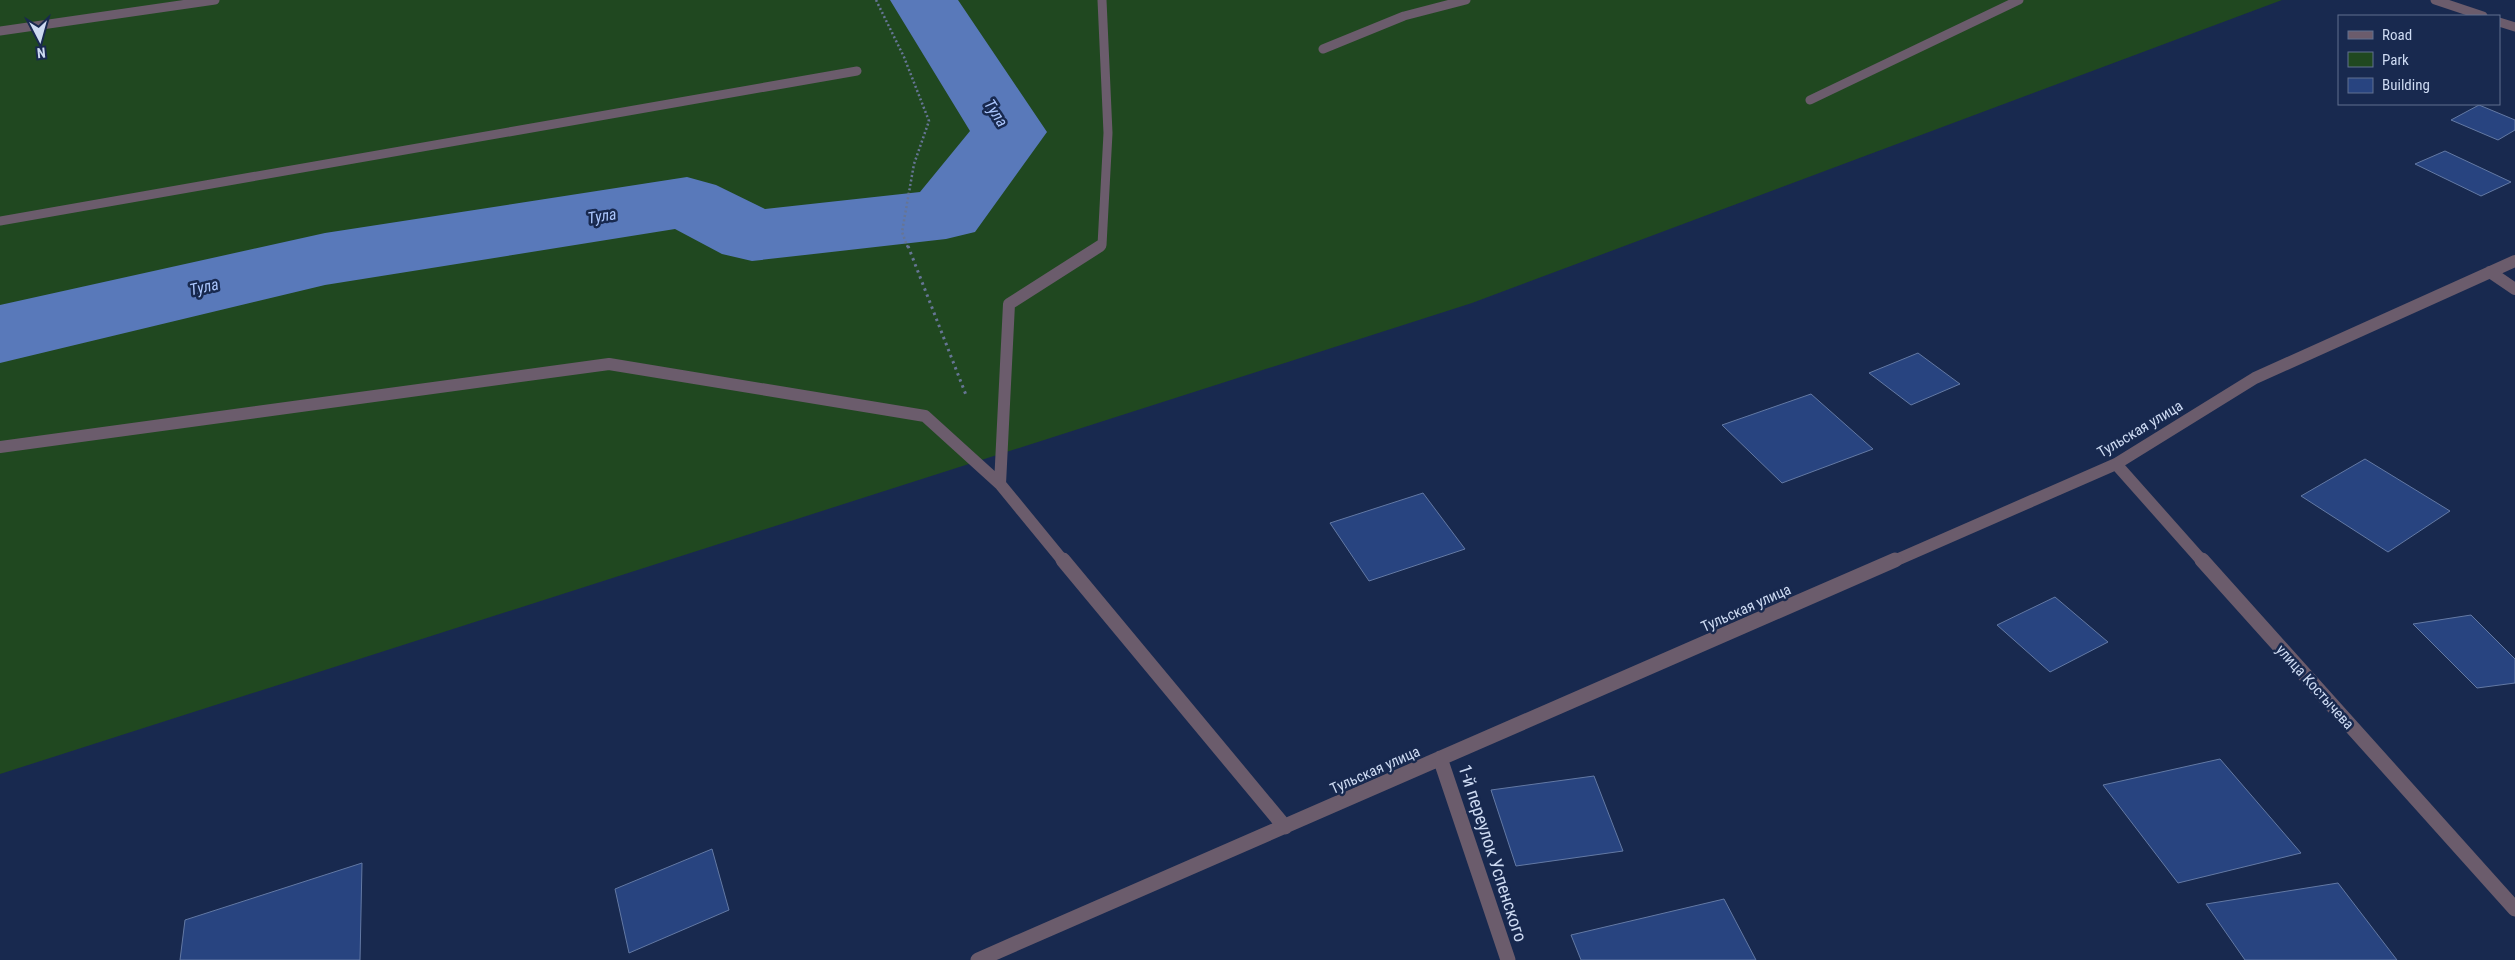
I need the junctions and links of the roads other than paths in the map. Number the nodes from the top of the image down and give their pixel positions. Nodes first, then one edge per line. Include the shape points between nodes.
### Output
1 (215, 0) edge
2 (1102, 0) edge
3 (1466, 0) edge
4 (2019, 0) edge
5 (2435, 0) edge
6 (2480, 15) edge
7 (2500, 22) edge
8 (2515, 27) edge
9 (0, 32) edge
10 (1323, 49) dead end
11 (857, 71) dead end
12 (1810, 100) dead end
13 (0, 221) edge
14 (2515, 262) edge
15 (2490, 272) junction
16 (2515, 289) edge
17 (0, 447) edge
18 (2116, 464) junction
19 (1000, 484) junction
20 (1440, 758) junction
21 (1285, 828) junction
22 (2515, 909) edge
23 (978, 960) edge
24 (1508, 960) edge

1 - 9 street
2 - 19 street via 1108,134 1102,245 1009,304
3 - 10 street via 1404,16
4 - 12 street
5 - 6 street
7 - 8 street
11 - 13 street
14 - 15 street, Тульская улица
15 - 16 street
15 - 18 street, Тульская улица via 2255,378
17 - 19 street via 609,364 926,416
18 - 20 street, Тульская улица
18 - 22 street, улица Костычева
19 - 21 street
20 - 21 street, Тульская улица
20 - 24 street, 1-й переулок Успенского
21 - 23 street, Тульская улица

